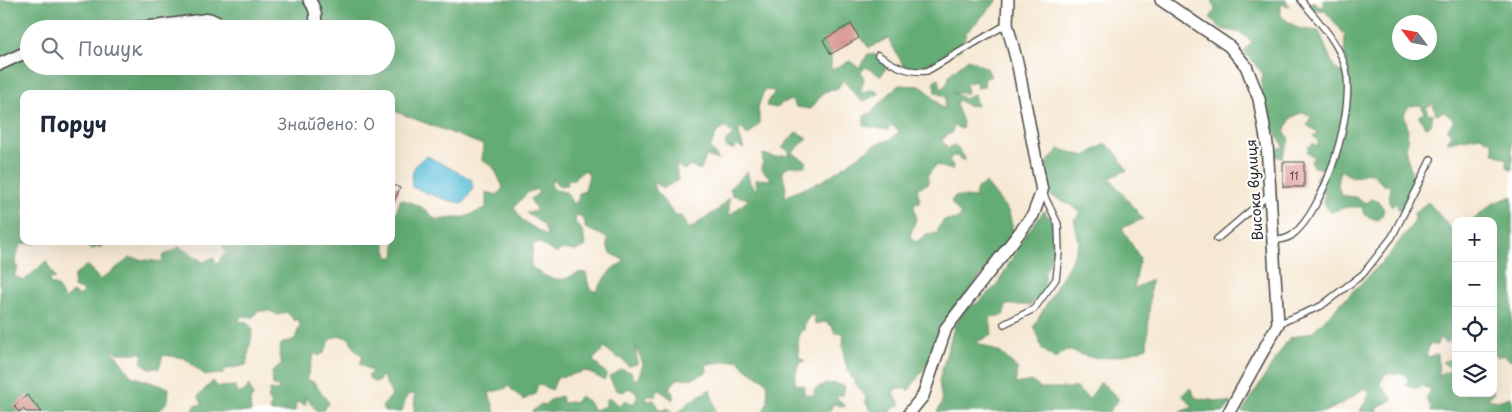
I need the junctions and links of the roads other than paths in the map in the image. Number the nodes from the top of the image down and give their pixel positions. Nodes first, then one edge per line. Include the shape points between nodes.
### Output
1 (309, 0) edge
2 (1008, 0) edge
3 (1161, 0) edge
4 (1301, 0) edge
5 (316, 20) edge
6 (1007, 24) junction
7 (20, 55) edge
8 (878, 55) dead end
9 (0, 64) edge
10 (1431, 159) dead end
11 (1042, 191) junction
12 (1270, 194) junction
13 (1217, 239) dead end
14 (1273, 242) junction
15 (1004, 324) dead end
16 (1278, 324) junction
17 (910, 412) edge
18 (1229, 412) edge

1 - 5 street via 314,5
2 - 6 street
3 - 12 street, Висока вулиця via 1229,46 1246,66 1260,99
4 - 14 lane via 1335,42 1346,68 1348,98 1339,144 1322,195 1299,229 1290,237
6 - 8 lane via 927,71 898,68
6 - 11 street
7 - 9 street
10 - 16 lane via 1392,237 1363,274 1321,306
11 - 15 lane via 1058,224 1056,279 1034,309
11 - 17 street via 1033,214 946,328 923,396
12 - 13 lane
12 - 14 street, Висока вулиця
14 - 16 street, Висока вулиця
16 - 18 street

